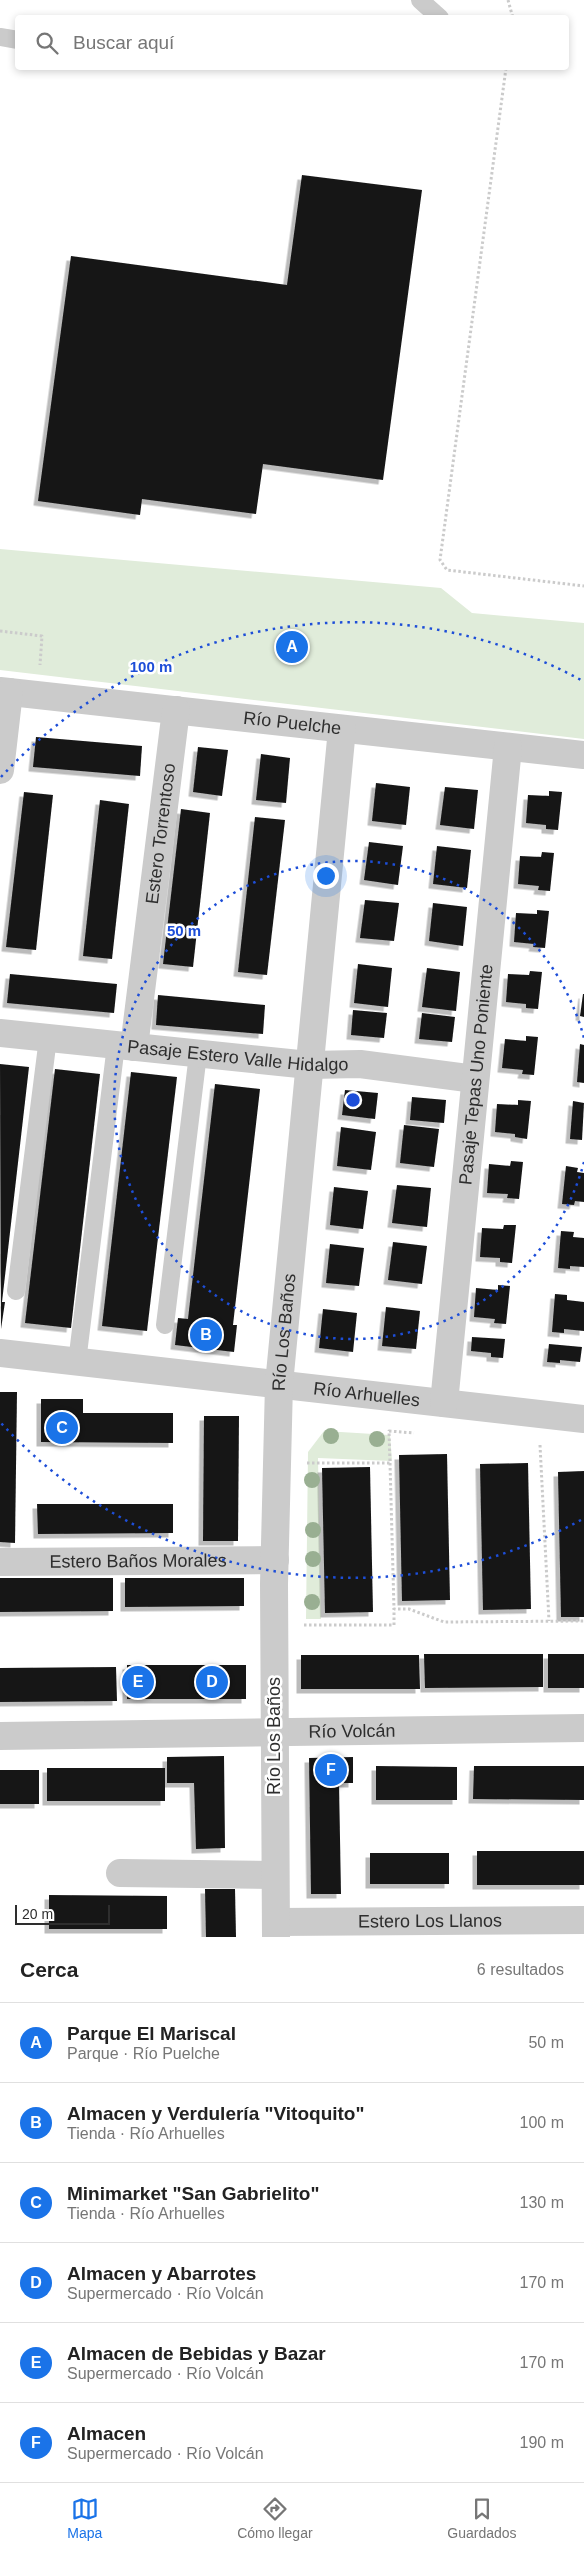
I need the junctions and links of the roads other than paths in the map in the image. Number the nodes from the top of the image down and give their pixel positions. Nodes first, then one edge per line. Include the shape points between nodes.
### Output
1 (420, 0) edge
2 (437, 15) edge
3 (0, 37) edge
4 (15, 40) edge
5 (4, 691) edge
6 (176, 710) junction
7 (342, 729) junction
8 (508, 747) junction
9 (584, 755) edge
10 (0, 770) edge
11 (0, 1033) edge
12 (48, 1038) junction
13 (125, 1046) junction
14 (198, 1054) junction
15 (309, 1065) junction
16 (475, 1079) junction
17 (16, 1291) dead end
18 (165, 1325) dead end
19 (0, 1353) edge
20 (77, 1362) junction
21 (278, 1384) junction
22 (444, 1403) junction
23 (584, 1419) edge
24 (274, 1560) junction
25 (0, 1562) edge
26 (584, 1728) edge
27 (274, 1733) junction
28 (0, 1736) edge
29 (120, 1873) dead end
30 (275, 1875) junction
31 (584, 1920) edge
32 (276, 1930) edge

1 - 2 lane
3 - 4 lane
5 - 6 street, Río Puelche
5 - 10 street
6 - 7 street, Río Puelche
6 - 13 street, Estero Torrentoso
7 - 8 street, Río Puelche
7 - 15 street, Río Los Baños
8 - 9 street, Río Puelche
8 - 16 street, Pasaje Tepas Uno Poniente
11 - 12 street, Pasaje Estero Valle Hidalgo
12 - 13 street, Pasaje Estero Valle Hidalgo
12 - 17 lane
13 - 14 street, Pasaje Estero Valle Hidalgo
13 - 20 lane
14 - 15 street, Pasaje Estero Valle Hidalgo
14 - 18 lane
15 - 16 street, Pasaje Estero Valle Hidalgo via 360,1064
15 - 21 street, Río Los Baños
16 - 22 street, Pasaje Tepas Uno Poniente
19 - 20 street, Río Arhuelles
20 - 21 street, Río Arhuelles
21 - 22 street, Río Arhuelles
21 - 24 street, Río Los Baños
22 - 23 street, Río Arhuelles
24 - 25 street, Estero Baños Morales
24 - 27 street, Río Los Baños
26 - 27 street, Río Volcán
27 - 28 street, Río Volcán
27 - 30 street, Río Los Baños
29 - 30 street
30 - 32 street, Río Los Baños
31 - 32 street, Estero Los Llanos

